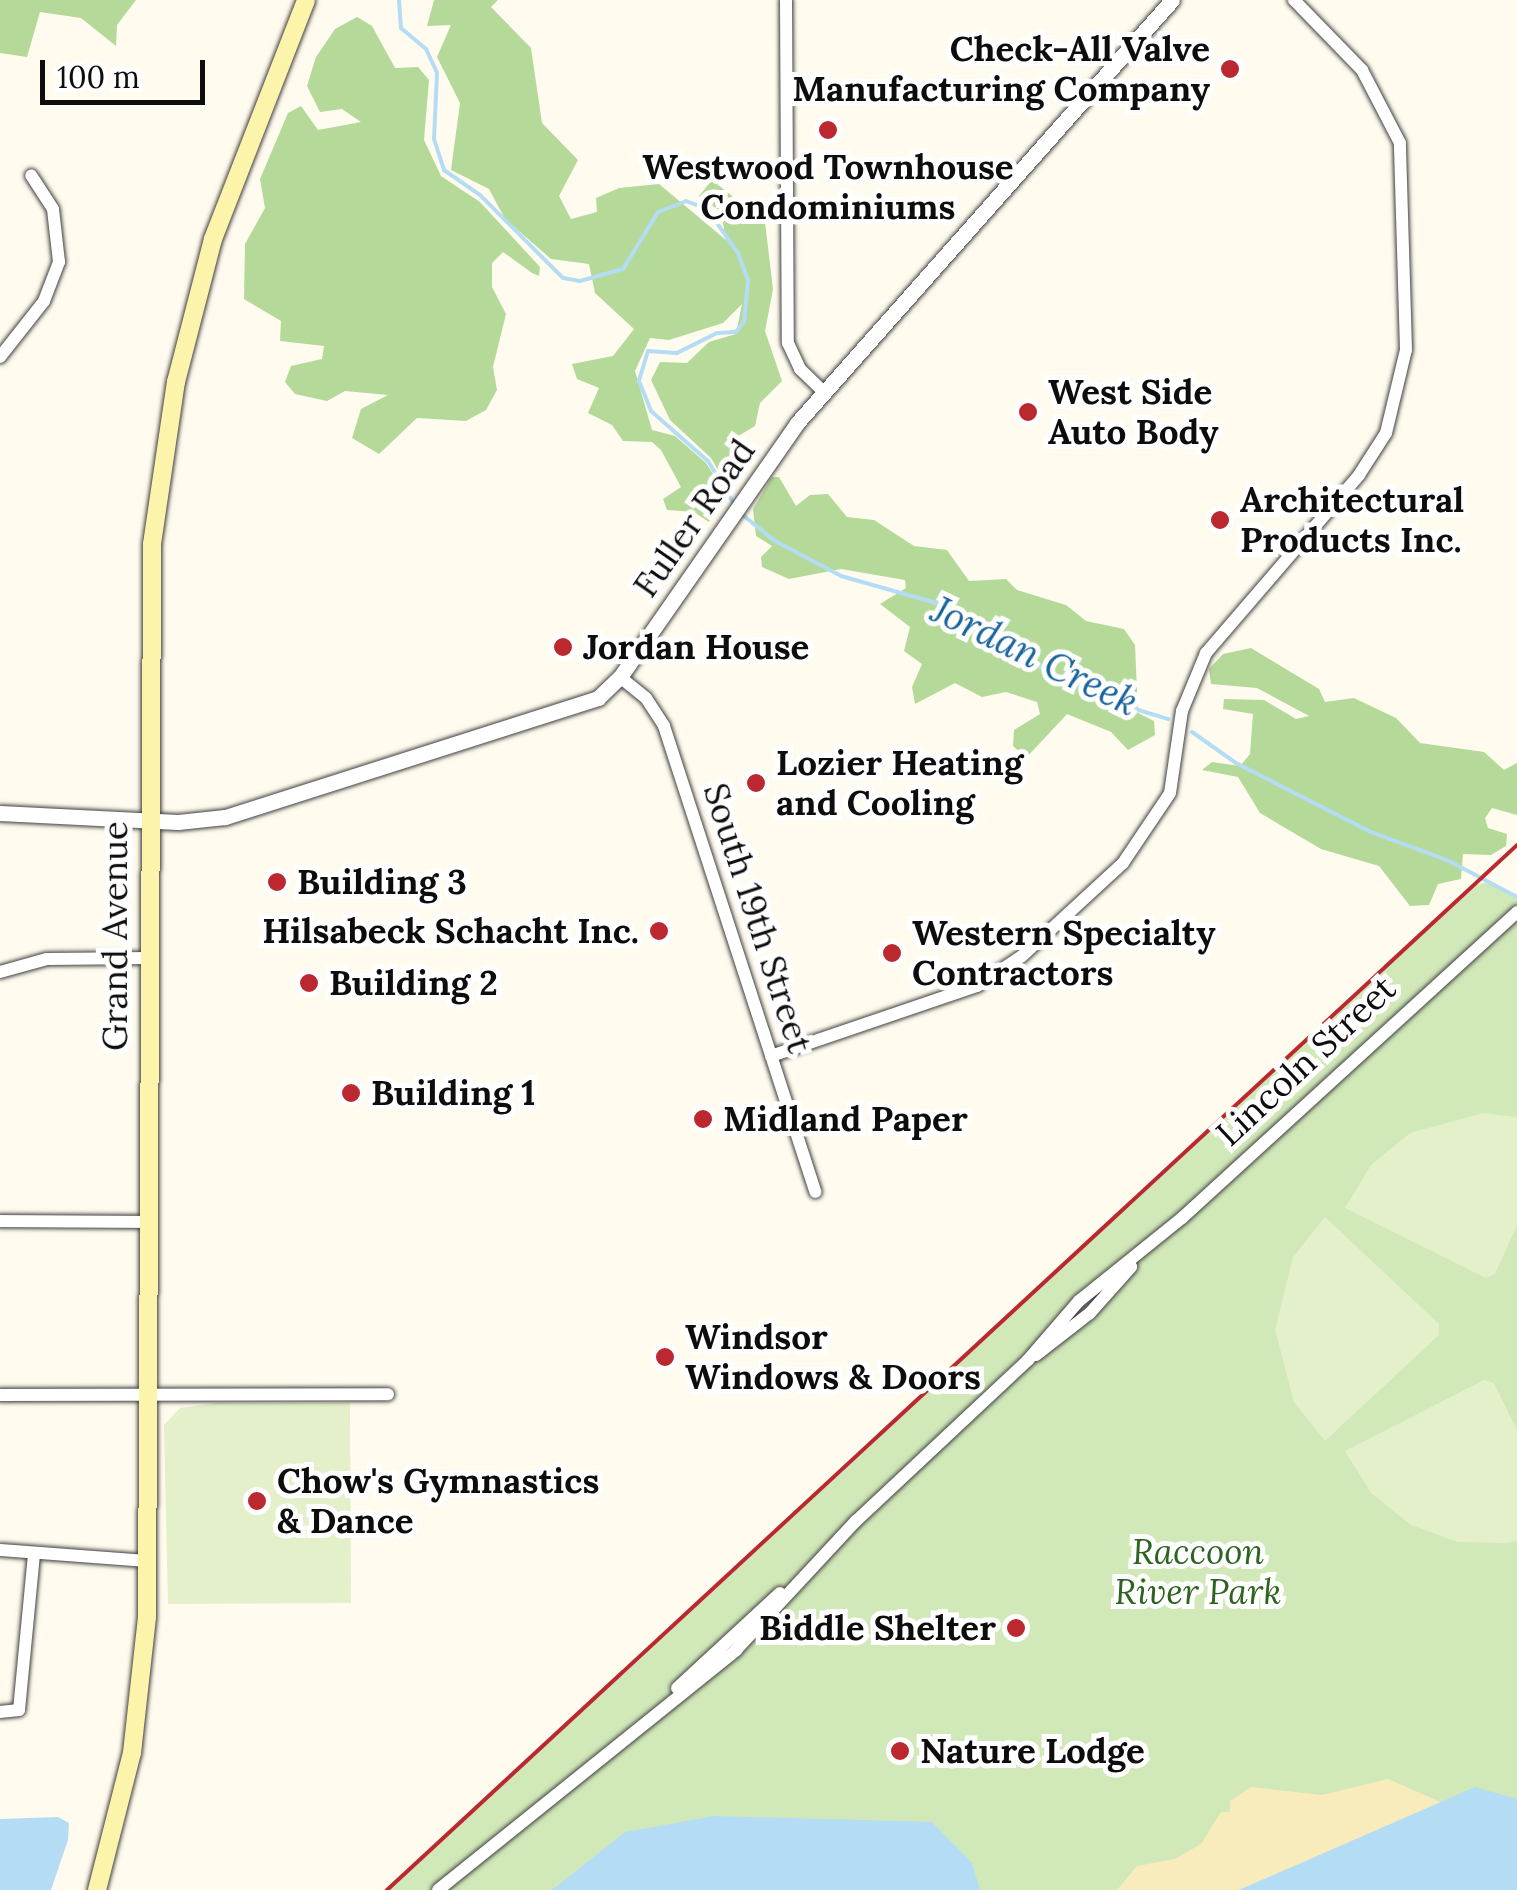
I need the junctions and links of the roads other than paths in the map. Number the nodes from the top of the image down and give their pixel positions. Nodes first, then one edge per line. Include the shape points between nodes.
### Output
1 (306, 0) edge
2 (786, 0) edge
3 (1172, 0) edge
4 (1294, 0) edge
5 (31, 176) dead end
6 (0, 357) edge
7 (823, 391) junction
8 (620, 677) junction
9 (0, 812) edge
10 (148, 821) junction
11 (1515, 914) edge
12 (148, 958) junction
13 (0, 972) edge
14 (772, 1056) junction
15 (815, 1192) dead end
16 (0, 1221) edge
17 (148, 1222) junction
18 (388, 1394) dead end
19 (0, 1395) edge
20 (148, 1395) junction
21 (0, 1550) edge
22 (34, 1556) junction
23 (148, 1561) junction
24 (0, 1712) edge
25 (473, 1860) junction
26 (96, 1890) edge
27 (438, 1890) edge
28 (448, 1890) edge

1 - 10 main road, Grand Avenue via 212,239 176,382 150,578
2 - 7 street via 788,343 800,368
3 - 7 street, Fuller Road
4 - 14 street via 1362,70 1400,143 1404,376 1374,455 1206,652 1190,685 1175,774 1159,818 1123,863 1022,956 977,986
5 - 6 street via 53,210 58,262 44,301
7 - 8 street, Fuller Road
8 - 10 street, Fuller Road via 579,707 259,808 204,820
8 - 14 street, South 19th Street via 646,698 664,726
9 - 10 street, Fuller Road
10 - 12 main road, Grand Avenue
11 - 25 street, Lincoln Street via 1138,1257 1078,1301 1028,1360 736,1650
12 - 13 street via 47,959
12 - 17 main road, Grand Avenue
14 - 15 street, South 19th Street
16 - 17 street
17 - 20 main road, Grand Avenue
18 - 20 street
19 - 20 street
20 - 23 main road, Grand Avenue
21 - 22 street
22 - 23 street
22 - 24 street via 20,1710
23 - 26 main road, Grand Avenue via 132,1753
25 - 27 street, Lincoln Street
25 - 28 street, Lincoln Street

